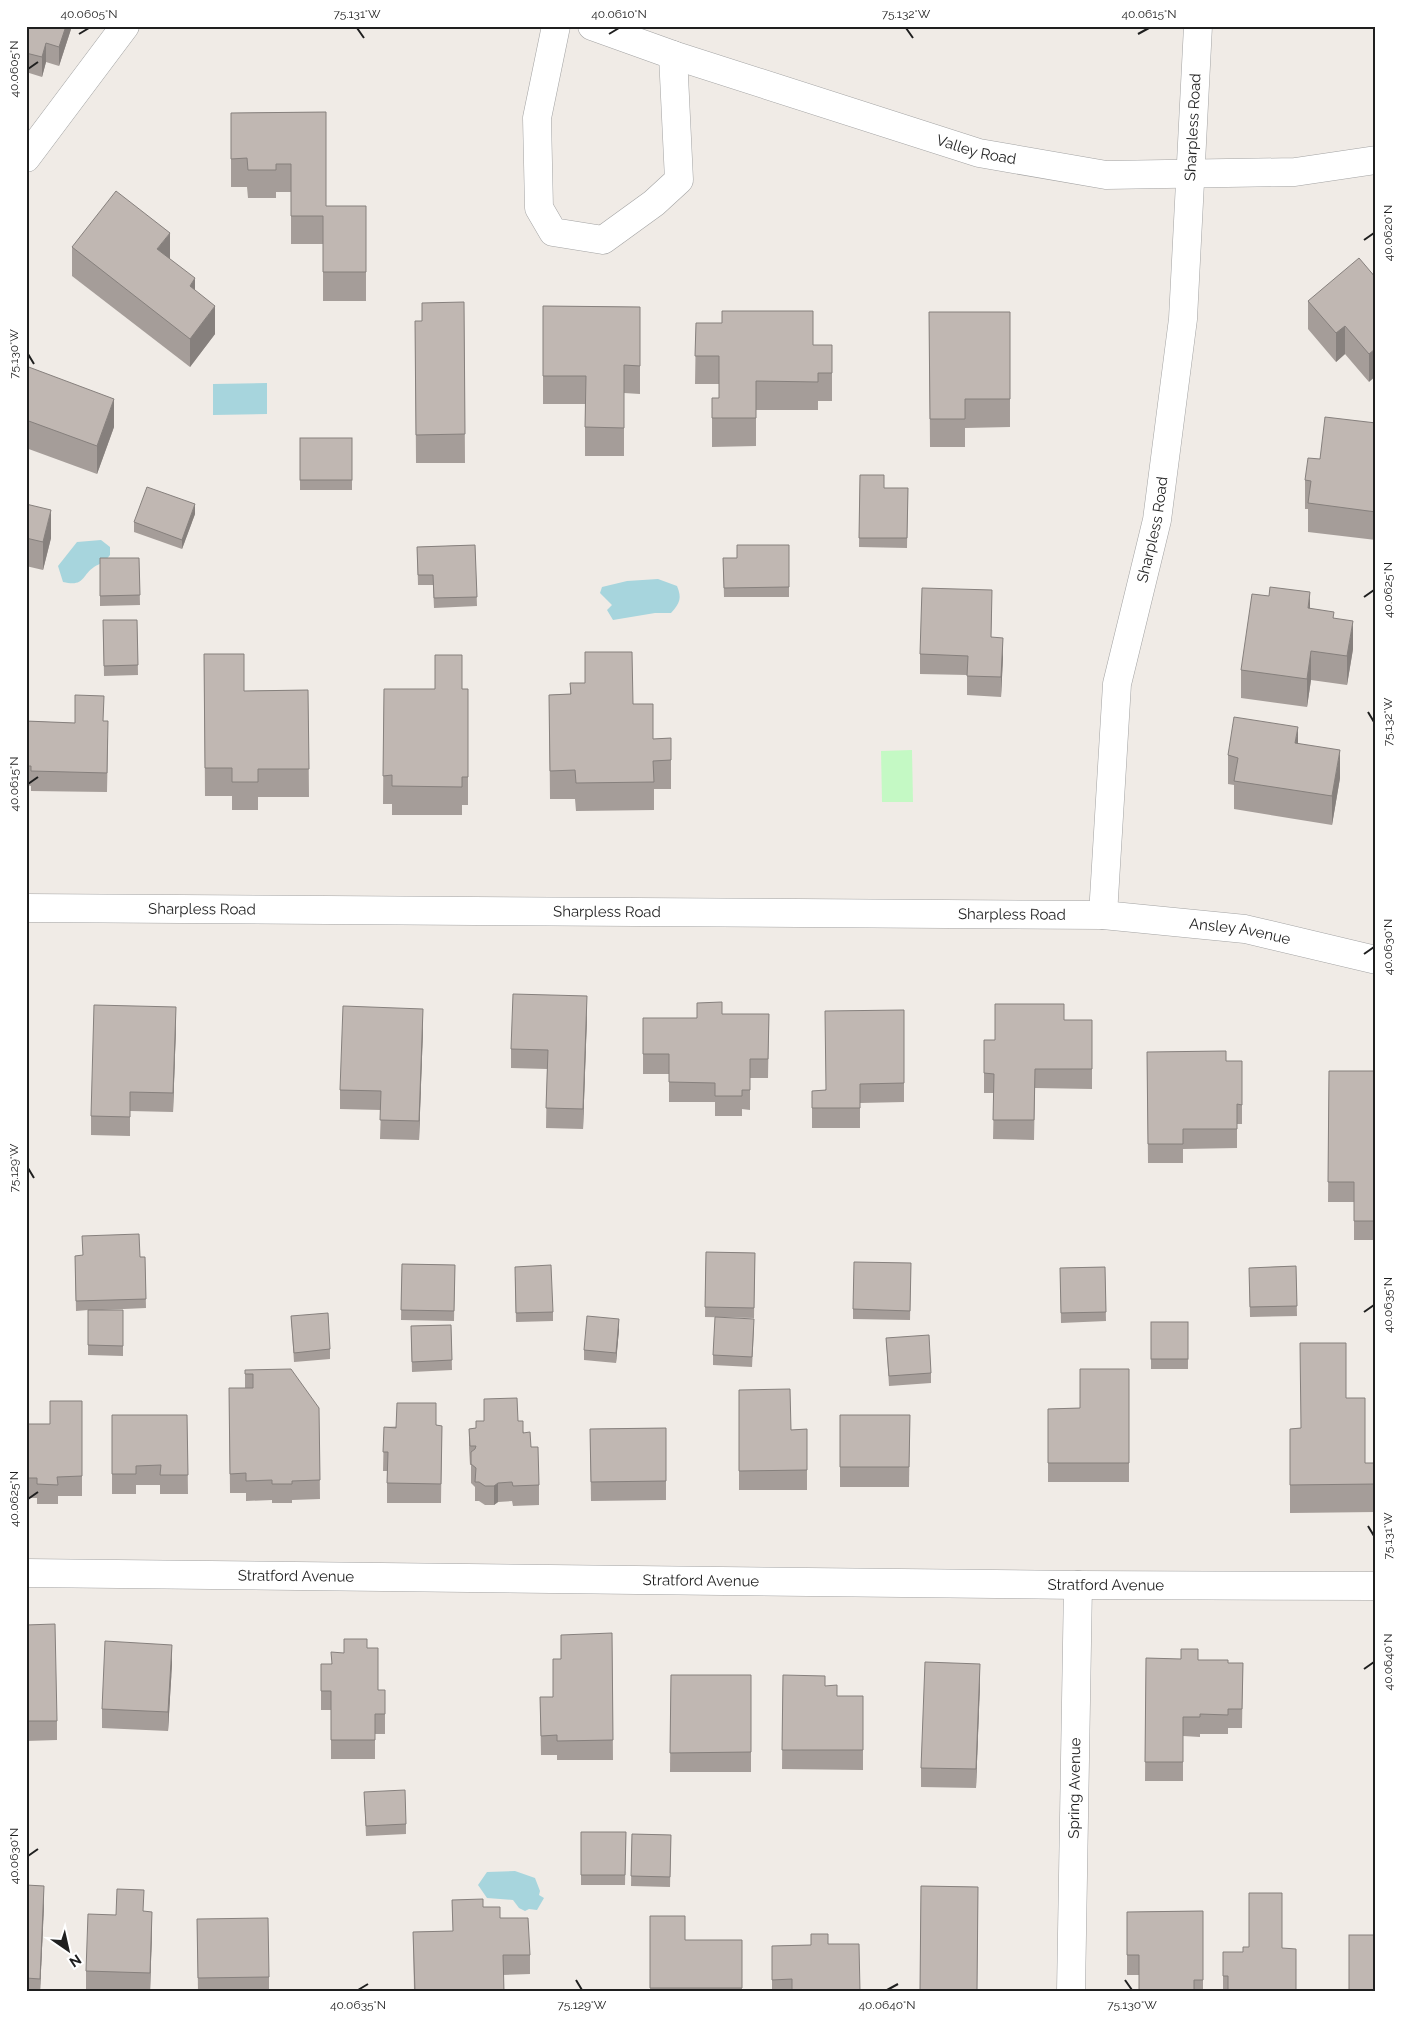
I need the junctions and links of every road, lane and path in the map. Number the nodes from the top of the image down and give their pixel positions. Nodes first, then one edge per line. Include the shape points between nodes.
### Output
1 (125, 26) edge
2 (556, 26) edge
3 (592, 26) edge
4 (1198, 26) edge
5 (673, 55) junction
6 (26, 158) edge
7 (1376, 160) edge
8 (1191, 174) junction
9 (26, 908) edge
10 (1103, 915) junction
11 (1376, 960) edge
12 (26, 1573) edge
13 (1078, 1585) junction
14 (1376, 1586) edge
15 (1071, 1992) edge

1 - 6 street
2 - 5 street via 537,118 538,208 553,232 604,240 680,180
3 - 5 street, Valley Road
4 - 8 street, Sharpless Road
5 - 8 street, Valley Road via 979,153 1106,175
7 - 8 street, Valley Road via 1295,172
8 - 10 street, Sharpless Road via 1183,319 1157,520 1118,684
9 - 10 street, Sharpless Road
10 - 11 street, Ansley Avenue via 1245,930
12 - 13 street, Stratford Avenue
13 - 14 street, Stratford Avenue
13 - 15 street, Spring Avenue

